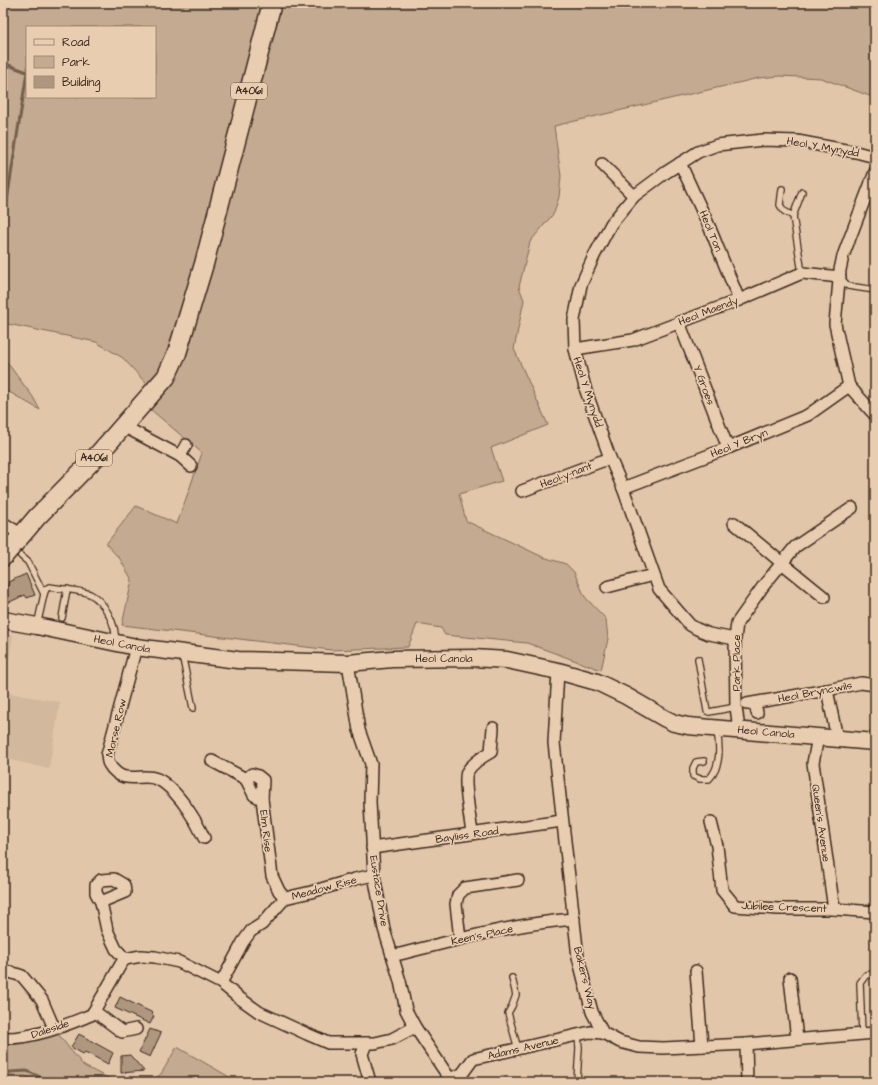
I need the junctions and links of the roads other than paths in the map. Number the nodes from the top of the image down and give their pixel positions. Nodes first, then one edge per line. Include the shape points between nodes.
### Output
1 (272, 3) edge
2 (875, 157) edge
3 (680, 163) junction
4 (602, 164) dead end
5 (875, 172) edge
6 (782, 189) dead end
7 (802, 192) dead end
8 (634, 196) junction
9 (793, 216) junction
10 (802, 273) junction
11 (840, 277) junction
12 (875, 290) edge
13 (739, 300) junction
14 (679, 322) junction
15 (574, 349) junction
16 (849, 386) junction
17 (875, 415) edge
18 (123, 426) junction
19 (186, 445) dead end
20 (728, 448) junction
21 (180, 456) junction
22 (610, 458) junction
23 (191, 466) dead end
24 (623, 488) junction
25 (522, 491) dead end
26 (850, 513) dead end
27 (3, 523) edge
28 (734, 523) dead end
29 (22, 535) junction
30 (21, 556) dead end
31 (3, 557) edge
32 (782, 563) junction
33 (653, 575) junction
34 (607, 587) dead end
35 (67, 589) junction
36 (44, 594) junction
37 (824, 597) dead end
38 (62, 618) dead end
39 (3, 620) edge
40 (37, 626) junction
41 (735, 639) junction
42 (115, 643) junction
43 (136, 648) junction
44 (182, 654) junction
45 (698, 659) dead end
46 (348, 663) junction
47 (558, 671) junction
48 (875, 685) edge
49 (828, 690) junction
50 (749, 707) junction
51 (193, 708) dead end
52 (493, 728) dead end
53 (717, 729) junction
54 (737, 730) junction
55 (818, 737) junction
56 (837, 738) junction
57 (875, 742) edge
58 (212, 761) dead end
59 (704, 761) dead end
60 (562, 821) junction
61 (711, 822) dead end
62 (472, 834) junction
63 (204, 838) dead end
64 (372, 848) junction
65 (374, 875) junction
66 (518, 880) dead end
67 (285, 898) junction
68 (101, 902) dead end
69 (834, 909) junction
70 (875, 912) edge
71 (574, 919) junction
72 (460, 939) junction
73 (392, 956) junction
74 (125, 959) junction
75 (696, 971) dead end
76 (3, 972) edge
77 (875, 974) edge
78 (512, 978) dead end
79 (790, 978) dead end
80 (221, 983) junction
81 (94, 1011) junction
82 (54, 1028) junction
83 (415, 1028) junction
84 (136, 1029) dead end
85 (603, 1033) junction
86 (875, 1033) edge
87 (862, 1034) junction
88 (578, 1035) junction
89 (3, 1038) edge
90 (797, 1039) junction
91 (366, 1044) junction
92 (746, 1044) junction
93 (702, 1046) junction
94 (518, 1049) junction
95 (451, 1080) edge
96 (577, 1081) edge
97 (370, 1082) edge
98 (747, 1082) edge

1 - 18 main road, A4061 via 204,264 177,352 166,377
2 - 3 street, Heol Y Mynydd via 797,141 763,140 717,145 698,152
3 - 8 street, Heol Y Mynydd
3 - 13 street, Heol Ton
4 - 8 street
5 - 11 street via 843,256
6 - 9 lane via 780,205
7 - 9 lane
8 - 15 street, Heol Y Mynydd via 611,224 581,285 574,320
9 - 10 lane
10 - 11 street, Heol Maendy
10 - 13 street, Heol Maendy
11 - 12 lane via 848,286
11 - 16 street via 835,324
13 - 14 street, Heol Maendy
14 - 15 street, Heol Maendy via 633,340
14 - 20 street, Y Groes
15 - 22 street, Heol Y Mynydd
16 - 17 street
16 - 20 street, Heol Y Bryn via 808,415
18 - 21 street
18 - 29 main road, A4061
19 - 21 street
20 - 24 street, Heol Y Bryn
21 - 23 street
22 - 24 street, Heol Y Mynydd
22 - 25 street, Heol-y-nant
24 - 33 street, Heol Y Mynydd
26 - 32 street, Park Place via 795,547
27 - 29 street
28 - 32 street
29 - 31 main road, A4061
30 - 36 lane via 28,562
32 - 37 street
32 - 41 street, Park Place via 737,623
33 - 34 street
33 - 41 street, Heol Y Mynydd via 659,589 690,625 709,634
35 - 36 lane via 49,587
35 - 38 lane
35 - 42 lane via 89,593 97,599 110,616 115,629
36 - 40 lane
39 - 40 street, Heol Canola
40 - 42 street, Heol Canola
41 - 50 street, Park Place
42 - 43 street, Heol Canola
43 - 44 street, Heol Canola
43 - 63 street, Morse Row via 107,755 108,764 124,777 156,778 165,784 179,797
44 - 46 street, Heol Canola via 238,660
44 - 51 lane
45 - 50 lane via 707,711
46 - 47 street, Heol Canola via 392,659 474,658 506,660
46 - 64 street, Eustace Drive via 359,730 371,764
47 - 53 street, Heol Canola via 612,688 674,723
47 - 60 street, Bakers Way via 554,743
48 - 49 street, Heol Bryncwils via 861,683
49 - 50 street, Heol Bryncwils
49 - 56 street
50 - 54 street, Park Place via 738,722
52 - 62 street via 491,752 472,765 467,773
53 - 54 street, Heol Canola
53 - 59 lane via 720,744 718,759 714,774 709,779 694,776 693,768 696,762
54 - 55 street, Heol Canola
55 - 56 street, Heol Canola
55 - 69 street, Queen's Avenue via 813,763
56 - 57 street, Heol Canola
58 - 67 street, Elm Rise via 246,779 252,774 263,780 262,799 272,876
60 - 62 street, Bayliss Road
60 - 71 street, Bakers Way
61 - 69 street, Jubilee Crescent via 717,846 722,890 735,906
62 - 64 street, Bayliss Road
64 - 65 street, Eustace Drive
65 - 67 street, Meadow Rise
65 - 73 street, Eustace Drive
66 - 72 street via 465,888 458,894 456,904
67 - 80 street, Meadow Rise via 262,924 251,931
68 - 74 street via 107,930 116,949
69 - 70 street, Jubilee Crescent
71 - 72 street, Keen's Place via 547,921
71 - 85 street, Bakers Way via 578,957 592,1012
72 - 73 street, Keen's Place
73 - 83 street, Eustace Drive via 406,1010
74 - 80 street via 141,956 179,962
74 - 81 street
75 - 93 street
76 - 82 street via 22,976 42,1000
77 - 87 lane via 866,975 860,983
78 - 94 lane via 516,995 508,1013
79 - 90 street
80 - 91 street via 259,1012 328,1043
81 - 82 street, Daleside via 90,1015
81 - 84 street via 122,1032
82 - 89 street, Daleside via 28,1036
83 - 91 street via 392,1039
83 - 95 street, Eustace Drive
85 - 88 street, Adams Avenue via 590,1032
85 - 93 street via 620,1042 639,1047
86 - 87 street
87 - 90 street
88 - 94 street, Adams Avenue
88 - 96 lane
90 - 92 street
91 - 97 street via 362,1054
92 - 93 street
92 - 98 street
94 - 95 street, Adams Avenue via 474,1059 462,1074

